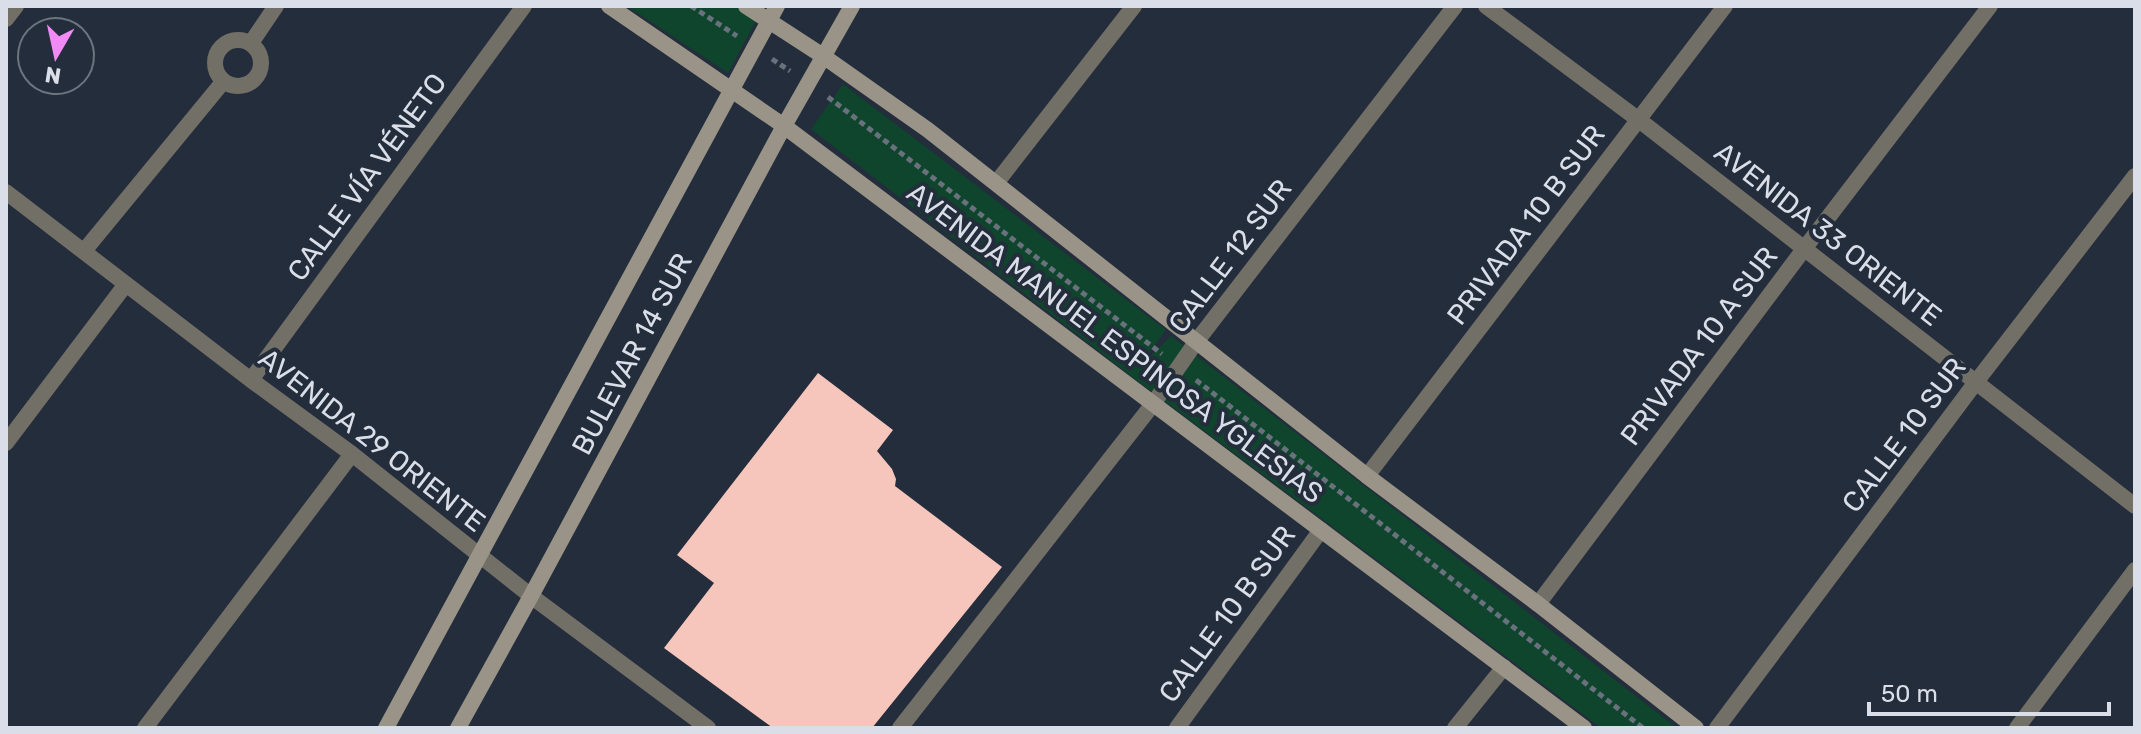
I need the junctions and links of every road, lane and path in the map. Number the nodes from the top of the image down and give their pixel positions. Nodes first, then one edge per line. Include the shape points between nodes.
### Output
1 (16, 6) edge
2 (276, 6) edge
3 (524, 6) edge
4 (609, 6) edge
5 (746, 6) edge
6 (852, 6) edge
7 (1134, 6) edge
8 (1455, 6) edge
9 (1486, 6) edge
10 (1725, 6) edge
11 (1990, 6) edge
12 (772, 14) edge
13 (6, 19) edge
14 (251, 43) junction
15 (823, 56) junction
16 (223, 82) junction
17 (731, 90) junction
18 (842, 106) dead end
19 (1639, 120) junction
20 (784, 126) junction
21 (2135, 176) edge
22 (997, 182) junction
23 (6, 192) edge
24 (1804, 249) junction
25 (84, 251) junction
26 (126, 284) junction
27 (1196, 342) junction
28 (1179, 367) junction
29 (251, 380) junction
30 (1976, 382) junction
31 (1153, 404) junction
32 (6, 443) edge
33 (352, 454) junction
34 (1367, 476) junction
35 (2135, 506) edge
36 (1321, 530) junction
37 (479, 556) junction
38 (2135, 570) edge
39 (531, 596) junction
40 (1538, 604) junction
41 (1504, 667) junction
42 (145, 728) edge
43 (386, 728) edge
44 (458, 728) edge
45 (708, 728) edge
46 (900, 728) edge
47 (1177, 728) edge
48 (1455, 728) edge
49 (1584, 728) edge
50 (1643, 728) edge
51 (1696, 728) edge
52 (1717, 728) edge
53 (2017, 728) edge

1 - 13 street
2 - 14 street
3 - 29 street, CALLE VÍA VÉNETO
4 - 17 main road, AVENIDA MANUEL ESPINOSA YGLESIAS
5 - 12 main road, AVENIDA MANUEL ESPINOSA YGLESIAS
6 - 15 main road, BULEVAR 14 SUR
7 - 22 street
8 - 27 street, CALLE 12 SUR
9 - 19 street, AVENIDA 33 ORIENTE
10 - 19 street, PRIVADA 10 B SUR
11 - 24 street, PRIVADA 10 A SUR
12 - 15 main road, AVENIDA MANUEL ESPINOSA YGLESIAS
12 - 17 main road, BULEVAR 14 SUR
14 - 16 street via 231,41 216,54 214,64
14 - 16 street via 260,53 258,77 235,87
15 - 20 main road, BULEVAR 14 SUR
15 - 22 main road, AVENIDA MANUEL ESPINOSA YGLESIAS
16 - 25 street
17 - 20 main road, AVENIDA MANUEL ESPINOSA YGLESIAS
17 - 37 main road, BULEVAR 14 SUR
18 - 28 path
19 - 24 street, AVENIDA 33 ORIENTE
19 - 34 street, PRIVADA 10 B SUR
20 - 31 main road, AVENIDA MANUEL ESPINOSA YGLESIAS
20 - 39 main road, BULEVAR 14 SUR
21 - 30 street, CALLE 10 SUR
22 - 27 main road, AVENIDA MANUEL ESPINOSA YGLESIAS
23 - 25 street, AVENIDA 29 ORIENTE
24 - 30 street, AVENIDA 33 ORIENTE
24 - 40 street, PRIVADA 10 A SUR
25 - 26 street, AVENIDA 29 ORIENTE
26 - 29 street, AVENIDA 29 ORIENTE
26 - 32 street
27 - 28 street, CALLE 12 SUR
27 - 34 main road, AVENIDA MANUEL ESPINOSA YGLESIAS
28 - 31 street, CALLE 12 SUR
28 - 50 path
29 - 33 street, AVENIDA 29 ORIENTE
30 - 35 street, AVENIDA 33 ORIENTE
30 - 52 street, CALLE 10 SUR
31 - 36 main road, AVENIDA MANUEL ESPINOSA YGLESIAS
31 - 46 street, CALLE 12 SUR
33 - 37 street, AVENIDA 29 ORIENTE
33 - 42 street
34 - 40 main road, AVENIDA MANUEL ESPINOSA YGLESIAS
36 - 41 main road, AVENIDA MANUEL ESPINOSA YGLESIAS
36 - 47 street, CALLE 10 B SUR
37 - 39 street, AVENIDA 29 ORIENTE
37 - 43 main road, BULEVAR 14 SUR
38 - 53 street
39 - 44 main road, BULEVAR 14 SUR
39 - 45 street, AVENIDA 29 ORIENTE
40 - 51 main road, AVENIDA MANUEL ESPINOSA YGLESIAS
41 - 48 street
41 - 49 main road, AVENIDA MANUEL ESPINOSA YGLESIAS

